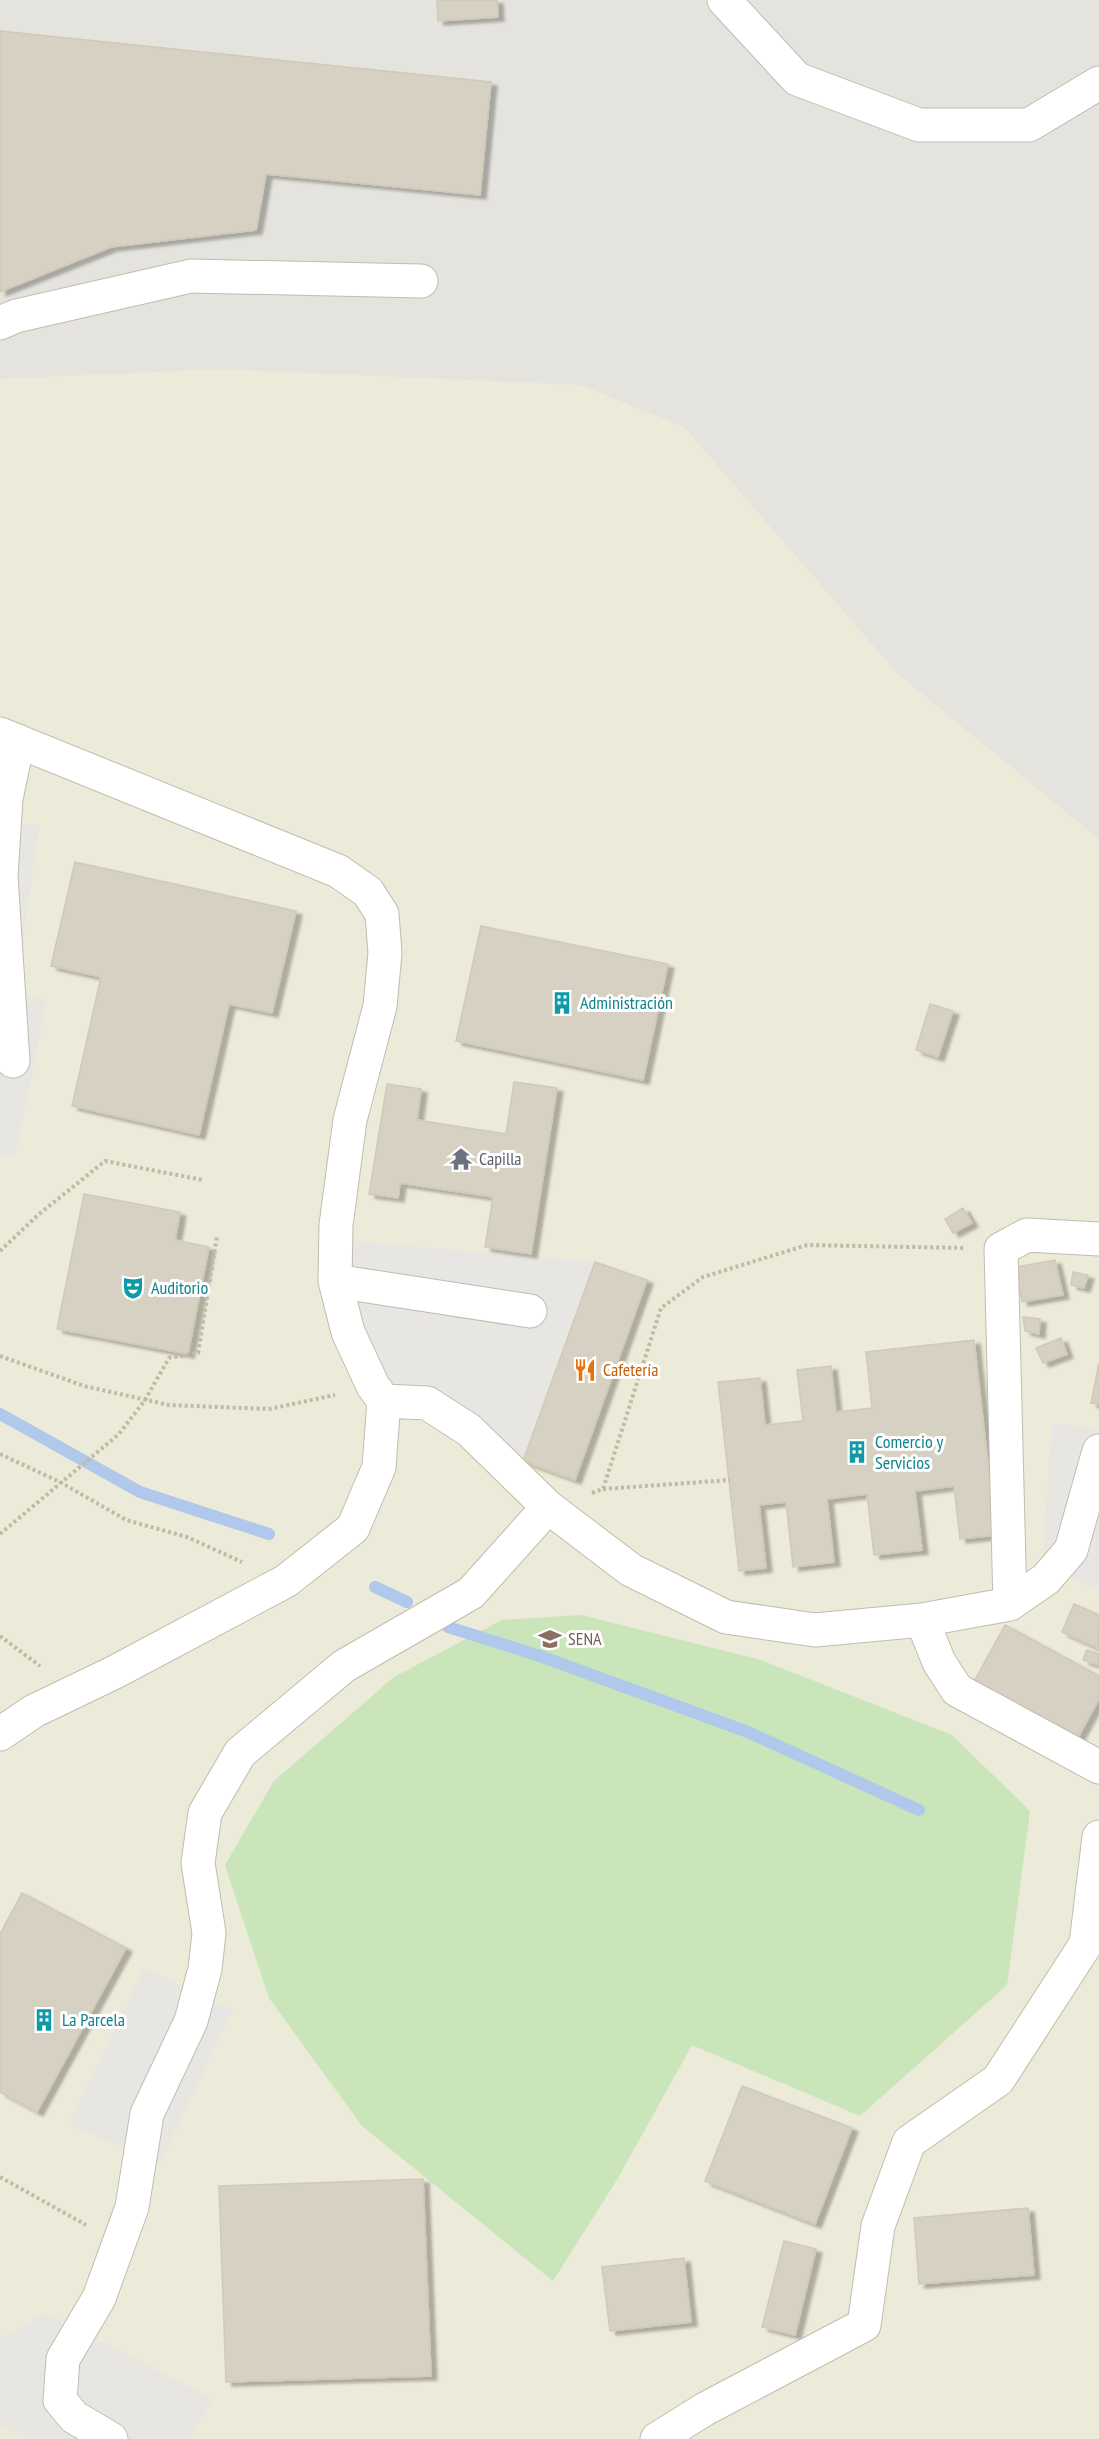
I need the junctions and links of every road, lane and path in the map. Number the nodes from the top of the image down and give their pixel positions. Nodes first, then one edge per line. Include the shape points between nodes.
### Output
1 (724, 0) edge
2 (1099, 83) edge
3 (422, 281) dead end
4 (0, 323) edge
5 (9, 738) edge
6 (13, 1061) dead end
7 (203, 1180) dead end
8 (217, 1236) dead end
9 (1099, 1239) edge
10 (1001, 1249) junction
11 (0, 1251) edge
12 (334, 1281) junction
13 (530, 1311) dead end
14 (0, 1356) edge
15 (379, 1393) junction
16 (145, 1400) junction
17 (1099, 1451) edge
18 (0, 1454) edge
19 (730, 1480) dead end
20 (60, 1482) junction
21 (603, 1490) junction
22 (548, 1507) junction
23 (0, 1534) edge
24 (237, 1570) dead end
25 (1010, 1604) junction
26 (922, 1620) junction
27 (0, 1636) edge
28 (35, 1675) dead end
29 (0, 1734) edge
30 (1099, 1767) edge
31 (1099, 1837) edge
32 (0, 2177) edge
33 (119, 2242) junction
34 (111, 2439) edge
35 (657, 2439) edge

1 - 2 street via 797,79 919,125 1029,125
3 - 4 street via 191,276
5 - 6 street via 1,876
5 - 12 street via 338,871 368,892 382,914 385,953 380,1006 350,1120 336,1225
7 - 11 path via 105,1161
8 - 16 path via 198,1353 169,1358
9 - 10 street via 1027,1235
10 - 21 path via 807,1245 703,1277 661,1308
10 - 25 street
12 - 13 street
12 - 15 street via 348,1332
14 - 16 path via 84,1386
15 - 16 path via 269,1409 169,1406
15 - 22 street via 427,1403 469,1430
15 - 29 street via 379,1467 353,1528 286,1581 34,1711
16 - 20 path via 118,1434
17 - 25 street via 1071,1550 1046,1579
18 - 20 path
19 - 21 path
20 - 23 path
20 - 24 path via 126,1520 187,1537 247,1564
21 - 22 path
22 - 26 street via 631,1570 726,1617 815,1630
22 - 33 street via 471,1593 344,1666 240,1753 205,1813 198,1863 209,1933 206,1969 191,2021 147,2114 132,2207
25 - 26 street
26 - 30 street via 939,1662 957,1690
27 - 28 path via 44,1669
31 - 35 street via 1086,1944 998,2080 909,2142 878,2226 864,2325 705,2409
32 - 33 path
33 - 34 street via 99,2298 63,2359 60,2400 74,2416

